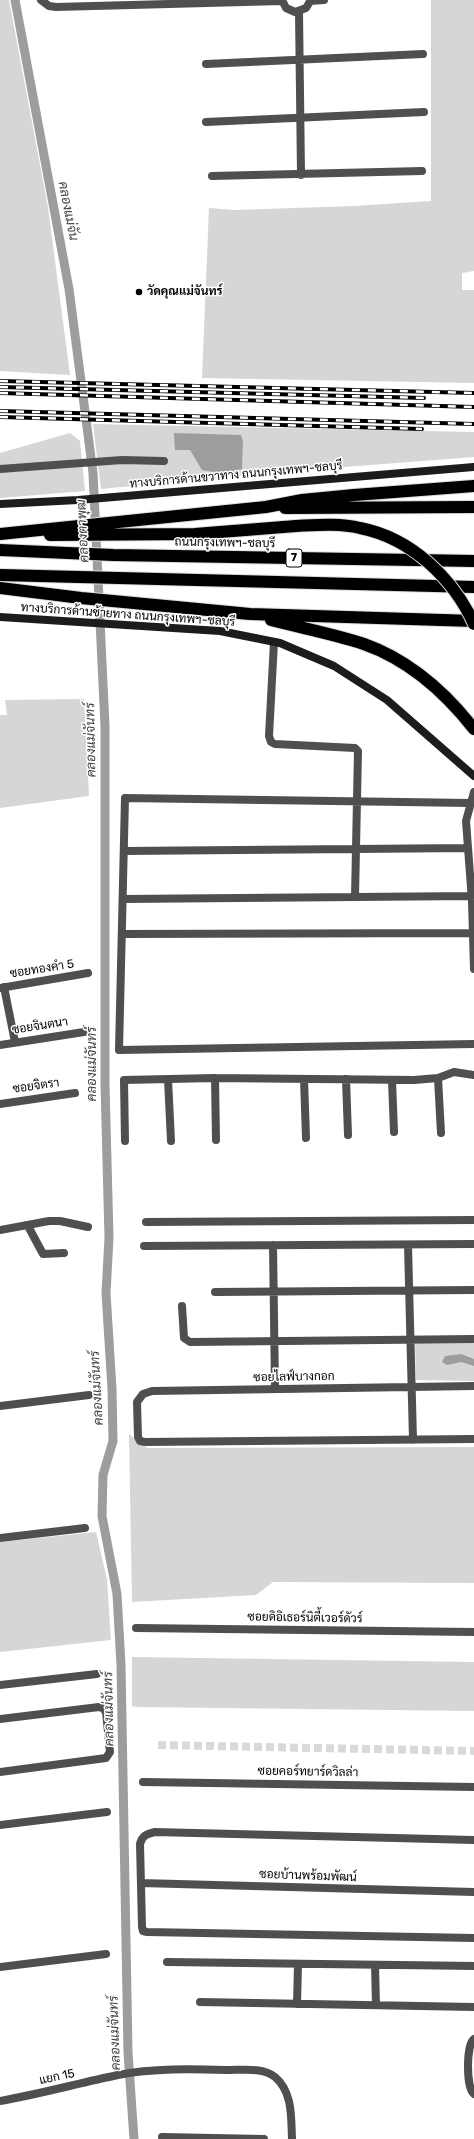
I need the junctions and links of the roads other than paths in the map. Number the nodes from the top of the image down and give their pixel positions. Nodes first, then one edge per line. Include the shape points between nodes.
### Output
1 (41, 0) edge
2 (282, 0) edge
3 (310, 0) edge
4 (324, 0) edge
5 (299, 12) junction
6 (423, 54) dead end
7 (299, 59) junction
8 (206, 64) dead end
9 (424, 112) dead end
10 (299, 119) junction
11 (206, 122) dead end
12 (422, 171) dead end
13 (301, 175) junction
14 (212, 176) dead end
15 (164, 461) dead end
16 (474, 467) edge
17 (0, 469) edge
18 (474, 486) edge
19 (0, 504) edge
20 (266, 506) junction
21 (474, 507) edge
22 (79, 530) junction
23 (5, 533) edge
24 (0, 550) edge
25 (474, 561) edge
26 (0, 575) edge
27 (474, 587) edge
28 (0, 588) edge
29 (250, 614) junction
30 (0, 617) edge
31 (474, 621) edge
32 (474, 624) edge
33 (274, 642) junction
34 (474, 729) edge
35 (474, 776) edge
36 (474, 792) edge
37 (358, 801) junction
38 (471, 803) junction
39 (468, 848) junction
40 (356, 849) junction
41 (124, 852) junction
42 (472, 896) junction
43 (355, 897) junction
44 (123, 899) junction
45 (472, 933) junction
46 (122, 934) junction
47 (474, 969) edge
48 (88, 973) dead end
49 (2, 987) edge
50 (84, 1032) dead end
51 (15, 1042) junction
52 (474, 1044) edge
53 (0, 1045) edge
54 (474, 1074) edge
55 (215, 1078) junction
56 (438, 1078) junction
57 (168, 1079) junction
58 (304, 1079) junction
59 (346, 1079) junction
60 (392, 1080) junction
61 (75, 1092) dead end
62 (0, 1104) edge
63 (394, 1132) dead end
64 (441, 1133) dead end
65 (348, 1135) dead end
66 (306, 1138) dead end
67 (216, 1140) dead end
68 (125, 1141) dead end
69 (171, 1141) dead end
70 (474, 1220) edge
71 (146, 1222) dead end
72 (28, 1226) junction
73 (88, 1227) dead end
74 (0, 1230) edge
75 (474, 1244) edge
76 (273, 1245) junction
77 (408, 1245) junction
78 (144, 1246) dead end
79 (64, 1253) dead end
80 (474, 1290) edge
81 (409, 1291) junction
82 (215, 1292) dead end
83 (274, 1292) junction
84 (182, 1306) dead end
85 (410, 1338) junction
86 (474, 1338) edge
87 (274, 1340) junction
88 (474, 1386) edge
89 (412, 1387) junction
90 (274, 1389) junction
91 (89, 1394) dead end
92 (0, 1406) edge
93 (474, 1439) edge
94 (413, 1440) junction
95 (85, 1528) dead end
96 (0, 1538) edge
97 (136, 1628) dead end
98 (474, 1632) edge
99 (97, 1674) dead end
100 (0, 1685) edge
101 (0, 1719) edge
102 (0, 1772) edge
103 (143, 1782) dead end
104 (474, 1787) edge
105 (107, 1812) dead end
106 (0, 1825) edge
107 (474, 1840) edge
108 (141, 1883) junction
109 (474, 1892) edge
110 (474, 1938) edge
111 (106, 1954) dead end
112 (167, 1962) dead end
113 (298, 1964) junction
114 (375, 1965) junction
115 (474, 1966) edge
116 (0, 1967) edge
117 (200, 2002) dead end
118 (297, 2004) junction
119 (376, 2005) junction
120 (474, 2007) edge
121 (474, 2038) edge
122 (474, 2094) edge
123 (0, 2101) edge
124 (162, 2137) dead end
125 (264, 2139) edge
126 (292, 2139) edge

1 - 2 street via 49,6 56,7
2 - 5 street via 286,8
3 - 4 street
3 - 5 street via 306,8
5 - 7 street
6 - 7 street
7 - 8 street
7 - 10 street
9 - 10 street
10 - 11 street
10 - 13 street
12 - 13 street
13 - 14 street
15 - 17 street via 122,460
16 - 19 main road, ทางบริการด้านขวาทาง ถนนกรุงเทพฯ-ชลบุรี via 78,500
18 - 20 highway via 302,500
20 - 21 highway via 300,509 354,506
20 - 22 highway via 114,522
22 - 23 highway
22 - 32 highway, bridge via 114,536 195,534 296,526 359,527 402,543 431,565 458,594
24 - 25 highway, ถนนกรุงเทพฯ-ชลบุรี / 7 via 80,554
26 - 27 highway, 7
28 - 29 highway
29 - 31 highway
29 - 34 highway via 364,644 386,653 436,686
30 - 33 main road, ทางบริการด้านซ้ายทาง ถนนกรุงเทพฯ-ชลบุรี via 220,631
33 - 35 main road, ทางบริการด้านซ้ายทาง ถนนกรุงเทพฯ-ชลบุรี via 334,666 387,700
33 - 37 street via 268,736 271,742 358,750
36 - 38 street
37 - 38 street
37 - 40 street
37 - 41 street via 125,798
38 - 39 street via 466,821
39 - 40 street
39 - 42 street
40 - 41 street
40 - 43 street
41 - 44 street
42 - 43 street
42 - 45 street
43 - 44 street
44 - 46 street
45 - 46 street
45 - 47 street
46 - 52 street via 119,1050
48 - 49 street, ซอยทองคำ 5
49 - 51 street
50 - 51 street, ซอยจินตนา
51 - 53 street, ซอยจินตนา
54 - 56 street via 454,1072
55 - 57 street
55 - 58 street
55 - 67 street
56 - 60 street
56 - 64 street
57 - 68 street via 124,1080
57 - 69 street
58 - 59 street
58 - 66 street
59 - 60 street
59 - 65 street
60 - 63 street
61 - 62 street, ซอยจิตรา
70 - 71 street
72 - 73 street via 60,1221
72 - 74 street
72 - 79 street via 43,1254
75 - 77 street
76 - 77 street
76 - 78 street
76 - 83 street
77 - 81 street
80 - 81 street
81 - 83 street
81 - 85 street
82 - 83 street
83 - 87 street
84 - 87 street via 186,1341
85 - 86 street
85 - 87 street
85 - 89 street
87 - 90 street
88 - 89 street, ซอยไลฟ์บางกอก
89 - 90 street, ซอยไลฟ์บางกอก
89 - 94 street
90 - 94 street, ซอยไลฟ์บางกอก via 152,1391 140,1397 137,1402 138,1437 140,1441 145,1442
91 - 92 street
93 - 94 street
95 - 96 street
97 - 98 street, ซอยดิอิเธอร์นิตี้เวอร์ดัวร์
99 - 100 street
101 - 102 street via 103,1708 106,1712 110,1752 106,1758
103 - 104 street, ซอยคอร์ทยาร์ดวิลล่า
105 - 106 street
107 - 108 street via 155,1832 142,1838 140,1844
108 - 109 street, ซอยบ้านพร้อมพัฒน์
108 - 110 street via 142,1927 143,1931 147,1932
111 - 116 street
112 - 113 street
113 - 114 street
113 - 118 street
114 - 115 street
114 - 119 street
117 - 118 street
118 - 119 street
119 - 120 street
121 - 122 street via 469,2046 468,2086
123 - 126 street, แยก 15 via 118,2075 148,2071 266,2072 274,2076 286,2092 290,2106
124 - 125 street

